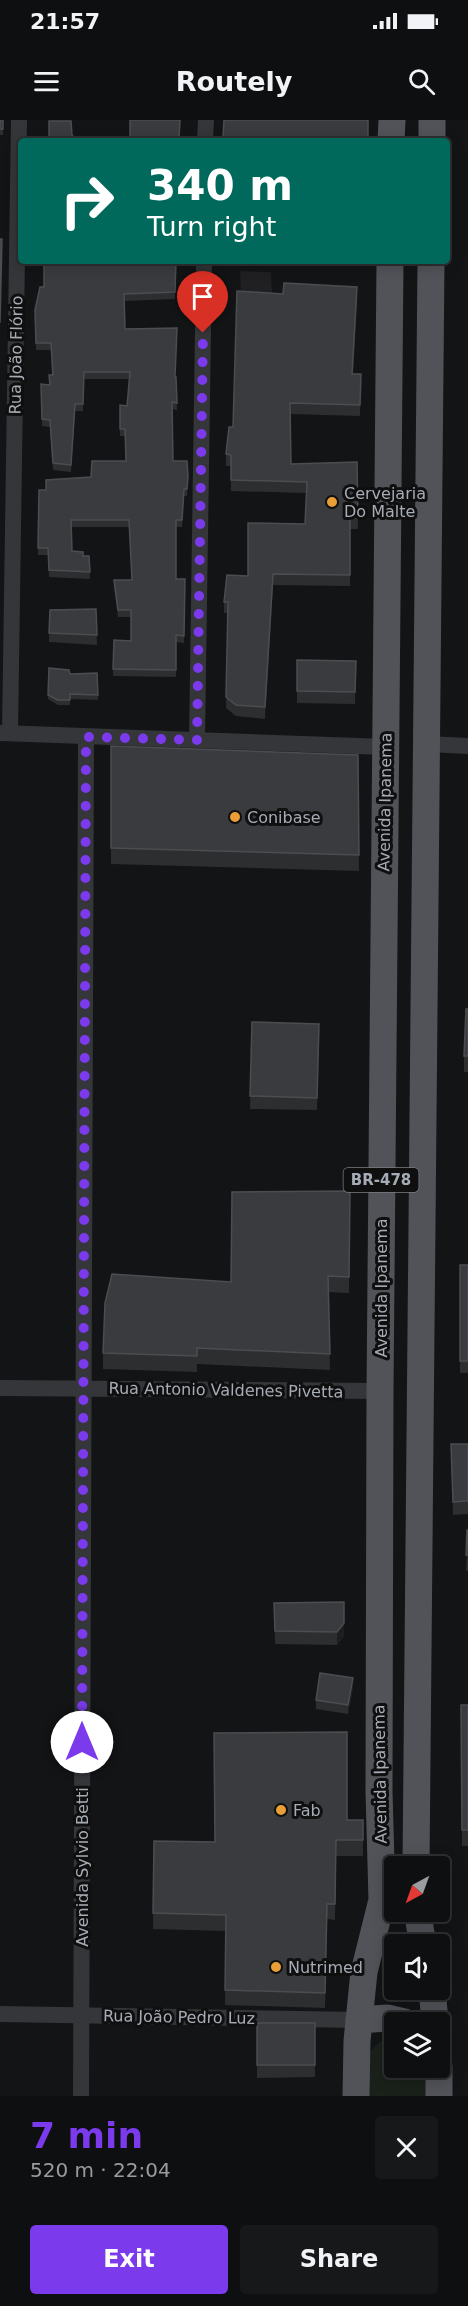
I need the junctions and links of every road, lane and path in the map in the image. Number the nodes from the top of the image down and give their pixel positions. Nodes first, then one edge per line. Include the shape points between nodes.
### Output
1 (19, 120) edge
2 (206, 120) edge
3 (392, 120) edge
4 (432, 120) edge
5 (19, 138) edge
6 (205, 138) edge
7 (392, 138) edge
8 (432, 138) edge
9 (18, 164) edge
10 (204, 264) edge
11 (390, 264) edge
12 (431, 264) edge
13 (5, 733) edge
14 (86, 737) junction
15 (197, 740) junction
16 (427, 744) junction
17 (468, 746) edge
18 (385, 747) junction
19 (0, 1388) edge
20 (84, 1389) junction
21 (380, 1391) junction
22 (416, 1856) edge
23 (0, 2014) edge
24 (82, 2016) junction
25 (384, 2019) edge
26 (359, 2020) junction
27 (439, 2078) edge
28 (81, 2096) edge
29 (358, 2096) edge
30 (439, 2096) edge

1 - 5 street, Rua João Flório
2 - 6 street
3 - 7 main road
4 - 8 main road
9 - 13 street, Rua João Flório
10 - 15 street
11 - 18 main road, Avenida Ipanema / BR-478
12 - 16 main road, BR-478
13 - 14 street
14 - 15 street
14 - 20 street, Avenida Sylvio Betti
15 - 18 street
16 - 17 street
16 - 22 main road, BR-478
18 - 21 main road, Avenida Ipanema / BR-478
19 - 20 street, Rua Antonio Valdenes Pivetta
20 - 21 street, Rua Antonio Valdenes Pivetta
20 - 24 street, Avenida Sylvio Betti
21 - 26 main road, Avenida Ipanema / BR-478 via 382,1900 364,1972
23 - 24 street, Rua João Pedro Luz
24 - 26 street, Rua João Pedro Luz
24 - 28 street, Avenida Sylvio Betti
25 - 26 main road
26 - 29 main road, Avenida Ipanema / BR-478
27 - 30 main road

